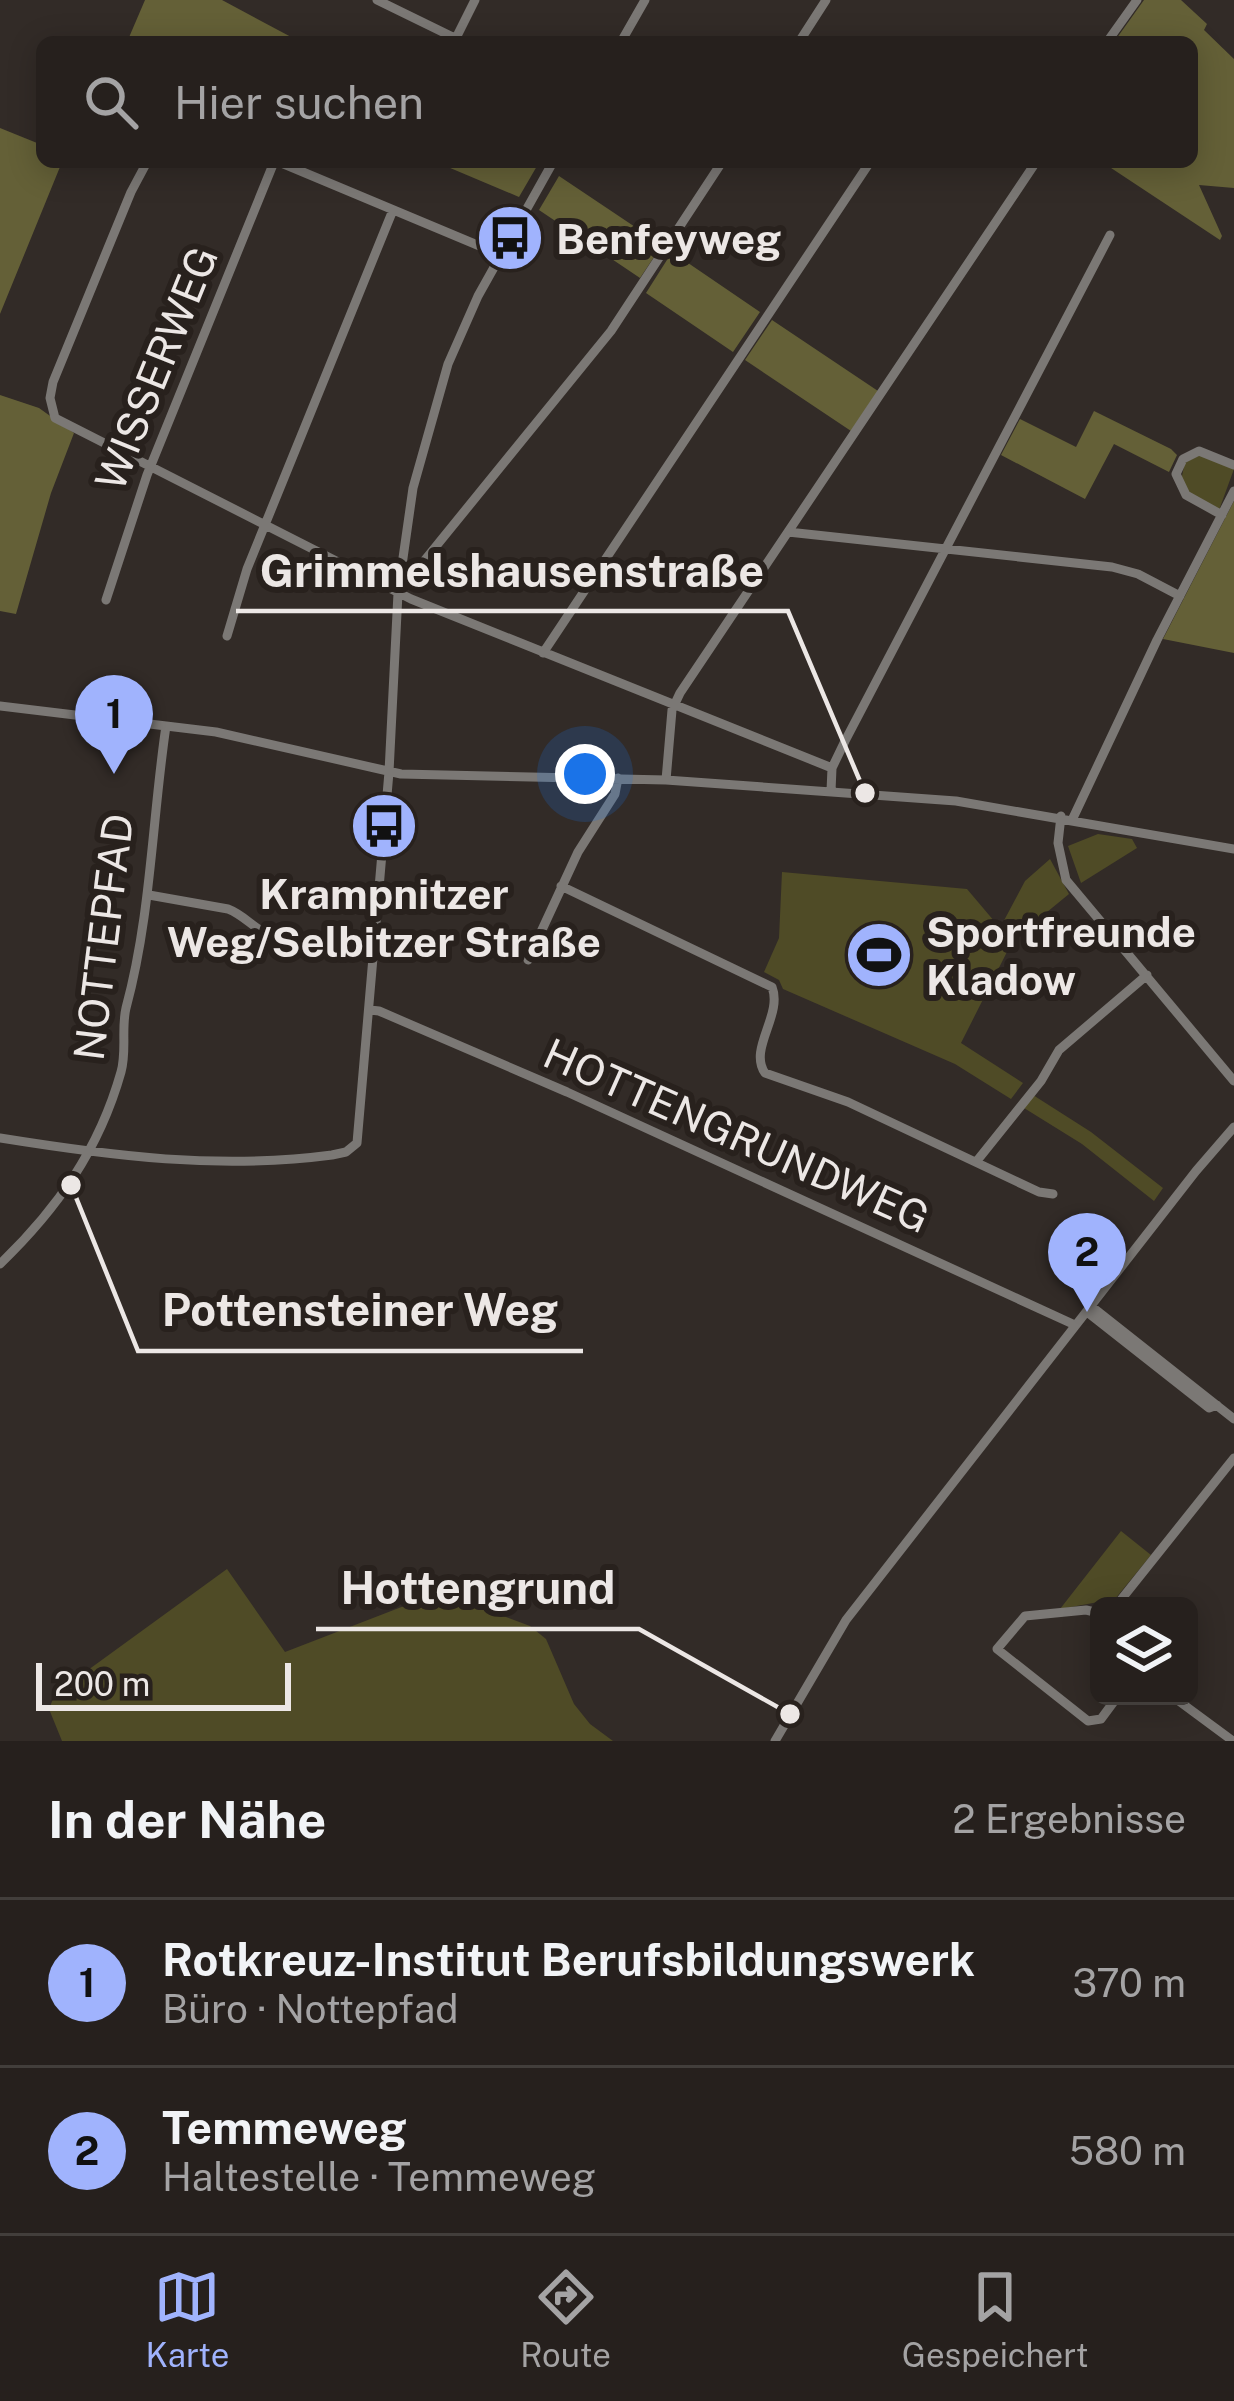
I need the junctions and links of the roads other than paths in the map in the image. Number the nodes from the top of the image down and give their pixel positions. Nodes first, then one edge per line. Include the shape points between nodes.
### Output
1 (376, 0) edge
2 (476, 0) edge
3 (645, 0) edge
4 (826, 0) edge
5 (1137, 0) edge
6 (451, 36) edge
7 (461, 36) edge
8 (624, 36) edge
9 (803, 36) edge
10 (1111, 36) edge
11 (144, 168) edge
12 (274, 168) edge
13 (291, 168) edge
14 (550, 168) edge
15 (718, 168) edge
16 (866, 168) edge
17 (1032, 168) edge
18 (393, 210) junction
19 (1111, 235) dead end
20 (501, 255) junction
21 (1234, 465) edge
22 (151, 468) junction
23 (1234, 491) edge
24 (1222, 515) junction
25 (265, 525) junction
26 (788, 532) junction
27 (945, 550) junction
28 (398, 593) junction
29 (1180, 596) junction
30 (106, 600) dead end
31 (227, 636) dead end
32 (544, 652) junction
33 (674, 704) junction
34 (0, 706) edge
35 (166, 726) junction
36 (832, 768) junction
37 (389, 772) junction
38 (618, 778) junction
39 (666, 780) junction
40 (831, 791) junction
41 (1060, 816) junction
42 (1073, 818) junction
43 (1234, 849) edge
44 (561, 886) junction
45 (148, 895) junction
46 (375, 950) junction
47 (528, 960) dead end
48 (1147, 975) junction
49 (370, 1010) junction
50 (1234, 1082) edge
51 (1234, 1127) edge
52 (0, 1138) edge
53 (89, 1153) junction
54 (976, 1162) junction
55 (1054, 1193) dead end
56 (0, 1264) edge
57 (1089, 1309) junction
58 (1076, 1325) junction
59 (1234, 1419) edge
60 (1234, 1458) edge
61 (1126, 1596) edge
62 (1090, 1612) edge
63 (1111, 1705) edge
64 (1184, 1705) edge
65 (775, 1741) edge
66 (1233, 1741) edge

1 - 6 street
2 - 7 street
3 - 8 street
4 - 9 street
5 - 10 street
11 - 22 street via 50,398 55,418
12 - 22 street, WISSERWEG
13 - 18 street
14 - 20 street
15 - 28 street via 611,331
16 - 32 street
17 - 26 street
18 - 20 street
18 - 25 street
19 - 27 street
20 - 28 street via 434,405
21 - 24 street via 1198,451 1176,474 1186,495
22 - 25 street
22 - 30 street, WISSERWEG
23 - 24 street
24 - 29 street
25 - 28 street
25 - 31 street
26 - 27 street
26 - 33 street
27 - 29 street via 1112,568
27 - 36 street
28 - 32 street
28 - 37 street
29 - 42 street
32 - 33 street
33 - 36 street
33 - 39 street
34 - 35 street
35 - 37 street
35 - 45 street, NOTTEPFAD
36 - 40 street
37 - 38 street
37 - 46 street
38 - 39 street
38 - 44 street
39 - 40 street
40 - 41 street
41 - 42 street
41 - 48 street via 1066,880
42 - 43 street
44 - 47 street
44 - 54 street via 772,987 761,1070
45 - 46 street via 228,909 292,944
45 - 53 street, NOTTEPFAD via 123,1068
46 - 49 street
48 - 50 street
48 - 54 street via 1071,1037
49 - 53 street via 353,1149 220,1163
49 - 58 street, HOTTENGRUNDWEG
51 - 57 street
52 - 53 street
53 - 56 street, NOTTEPFAD via 57,1205
54 - 55 street
57 - 58 street
57 - 59 street
58 - 65 street via 846,1621
60 - 61 street
62 - 63 street via 1025,1616 997,1649 1088,1720 1101,1719
64 - 66 street

